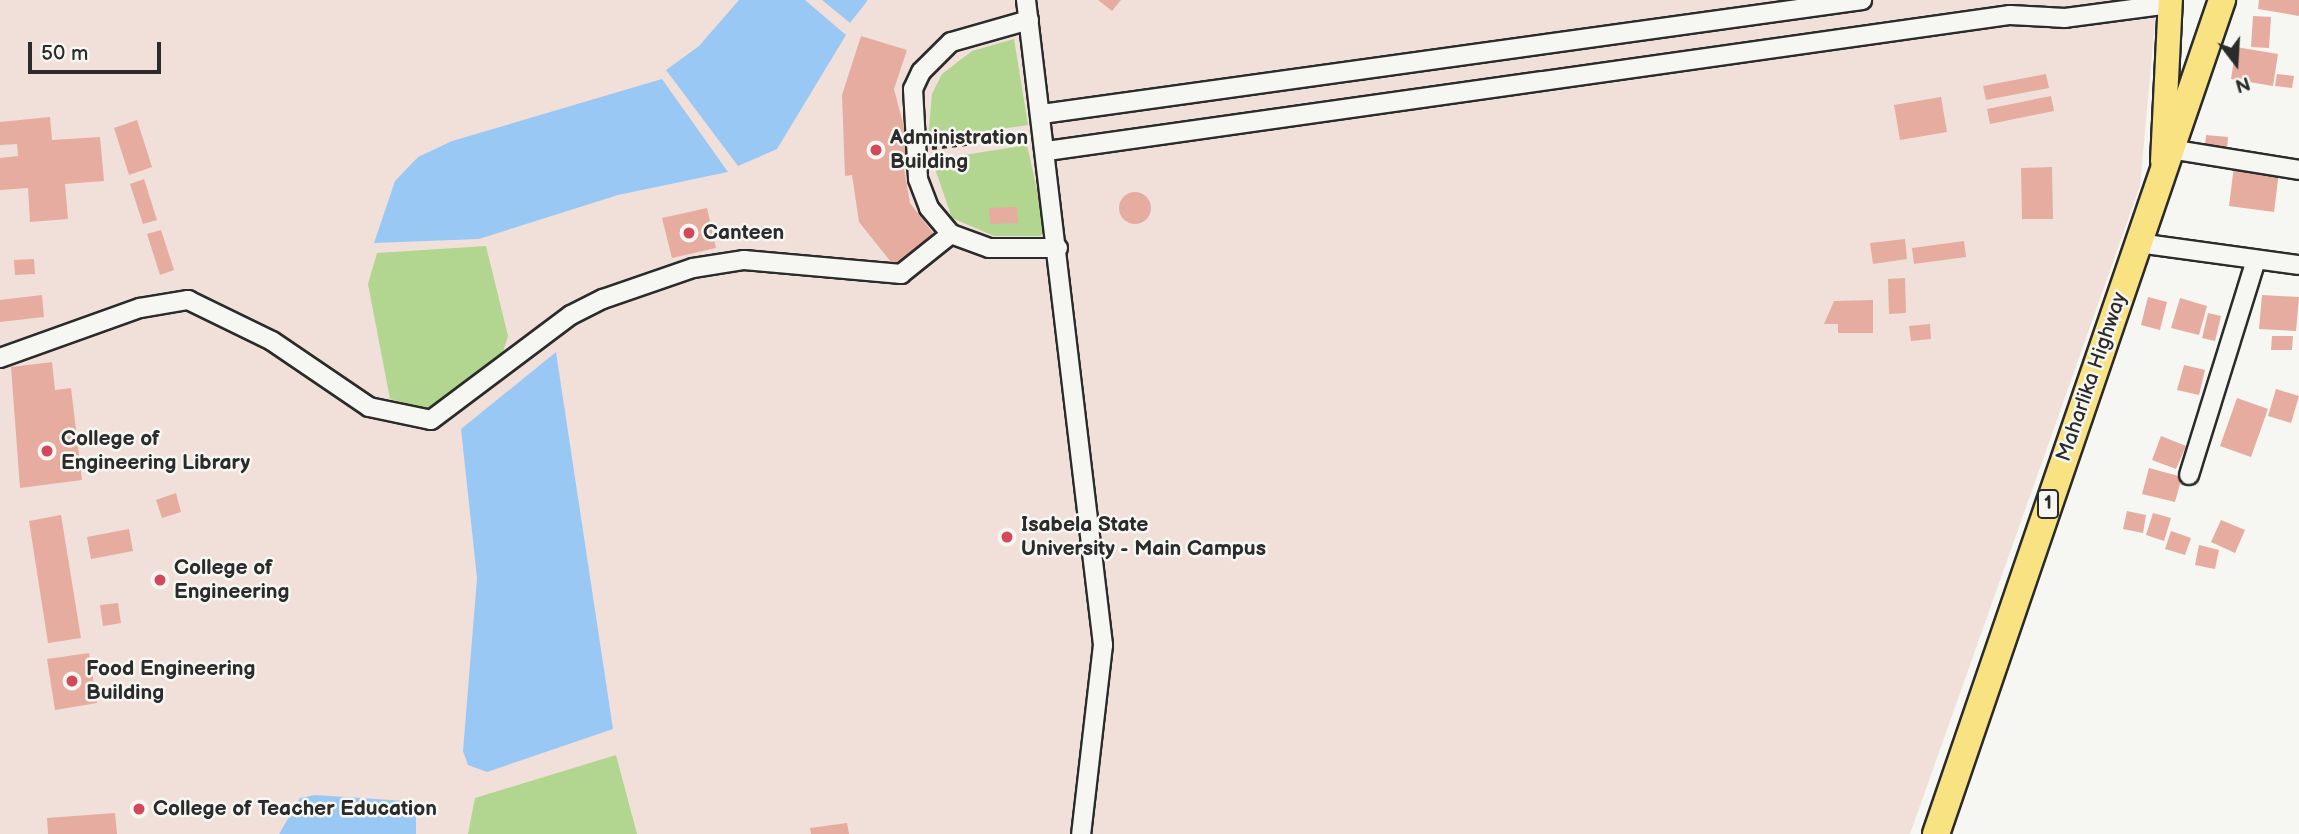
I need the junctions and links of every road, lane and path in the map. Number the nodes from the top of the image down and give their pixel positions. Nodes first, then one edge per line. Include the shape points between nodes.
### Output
1 (1026, 0) edge
2 (1862, 0) edge
3 (2222, 0) edge
4 (2170, 2) edge
5 (2010, 8) edge
6 (1029, 20) junction
7 (1042, 114) junction
8 (1046, 143) junction
9 (2170, 149) junction
10 (916, 150) junction
11 (2299, 170) edge
12 (2161, 175) junction
13 (951, 234) junction
14 (2137, 243) junction
15 (1058, 248) junction
16 (2256, 260) junction
17 (2299, 265) edge
18 (0, 358) edge
19 (2189, 475) dead end
20 (1081, 834) edge
21 (1936, 834) edge

1 - 6 street
2 - 7 street
3 - 9 highway, Maharlika Highway / 1
4 - 5 street via 2065,18
4 - 12 main road
5 - 8 street
6 - 7 street
6 - 10 street via 974,32 935,52 913,89
7 - 8 street
8 - 10 path
8 - 15 street
9 - 11 street
9 - 12 highway, Maharlika Highway / 1
10 - 13 street via 929,208
12 - 14 highway, Maharlika Highway / 1
13 - 15 street via 989,248
13 - 18 street via 901,274 744,260 692,268 603,299 571,315 431,420 369,407 272,341 188,300 140,308
14 - 16 street
14 - 21 highway, Maharlika Highway / 1
15 - 20 street via 1103,645
16 - 17 street
16 - 19 street

